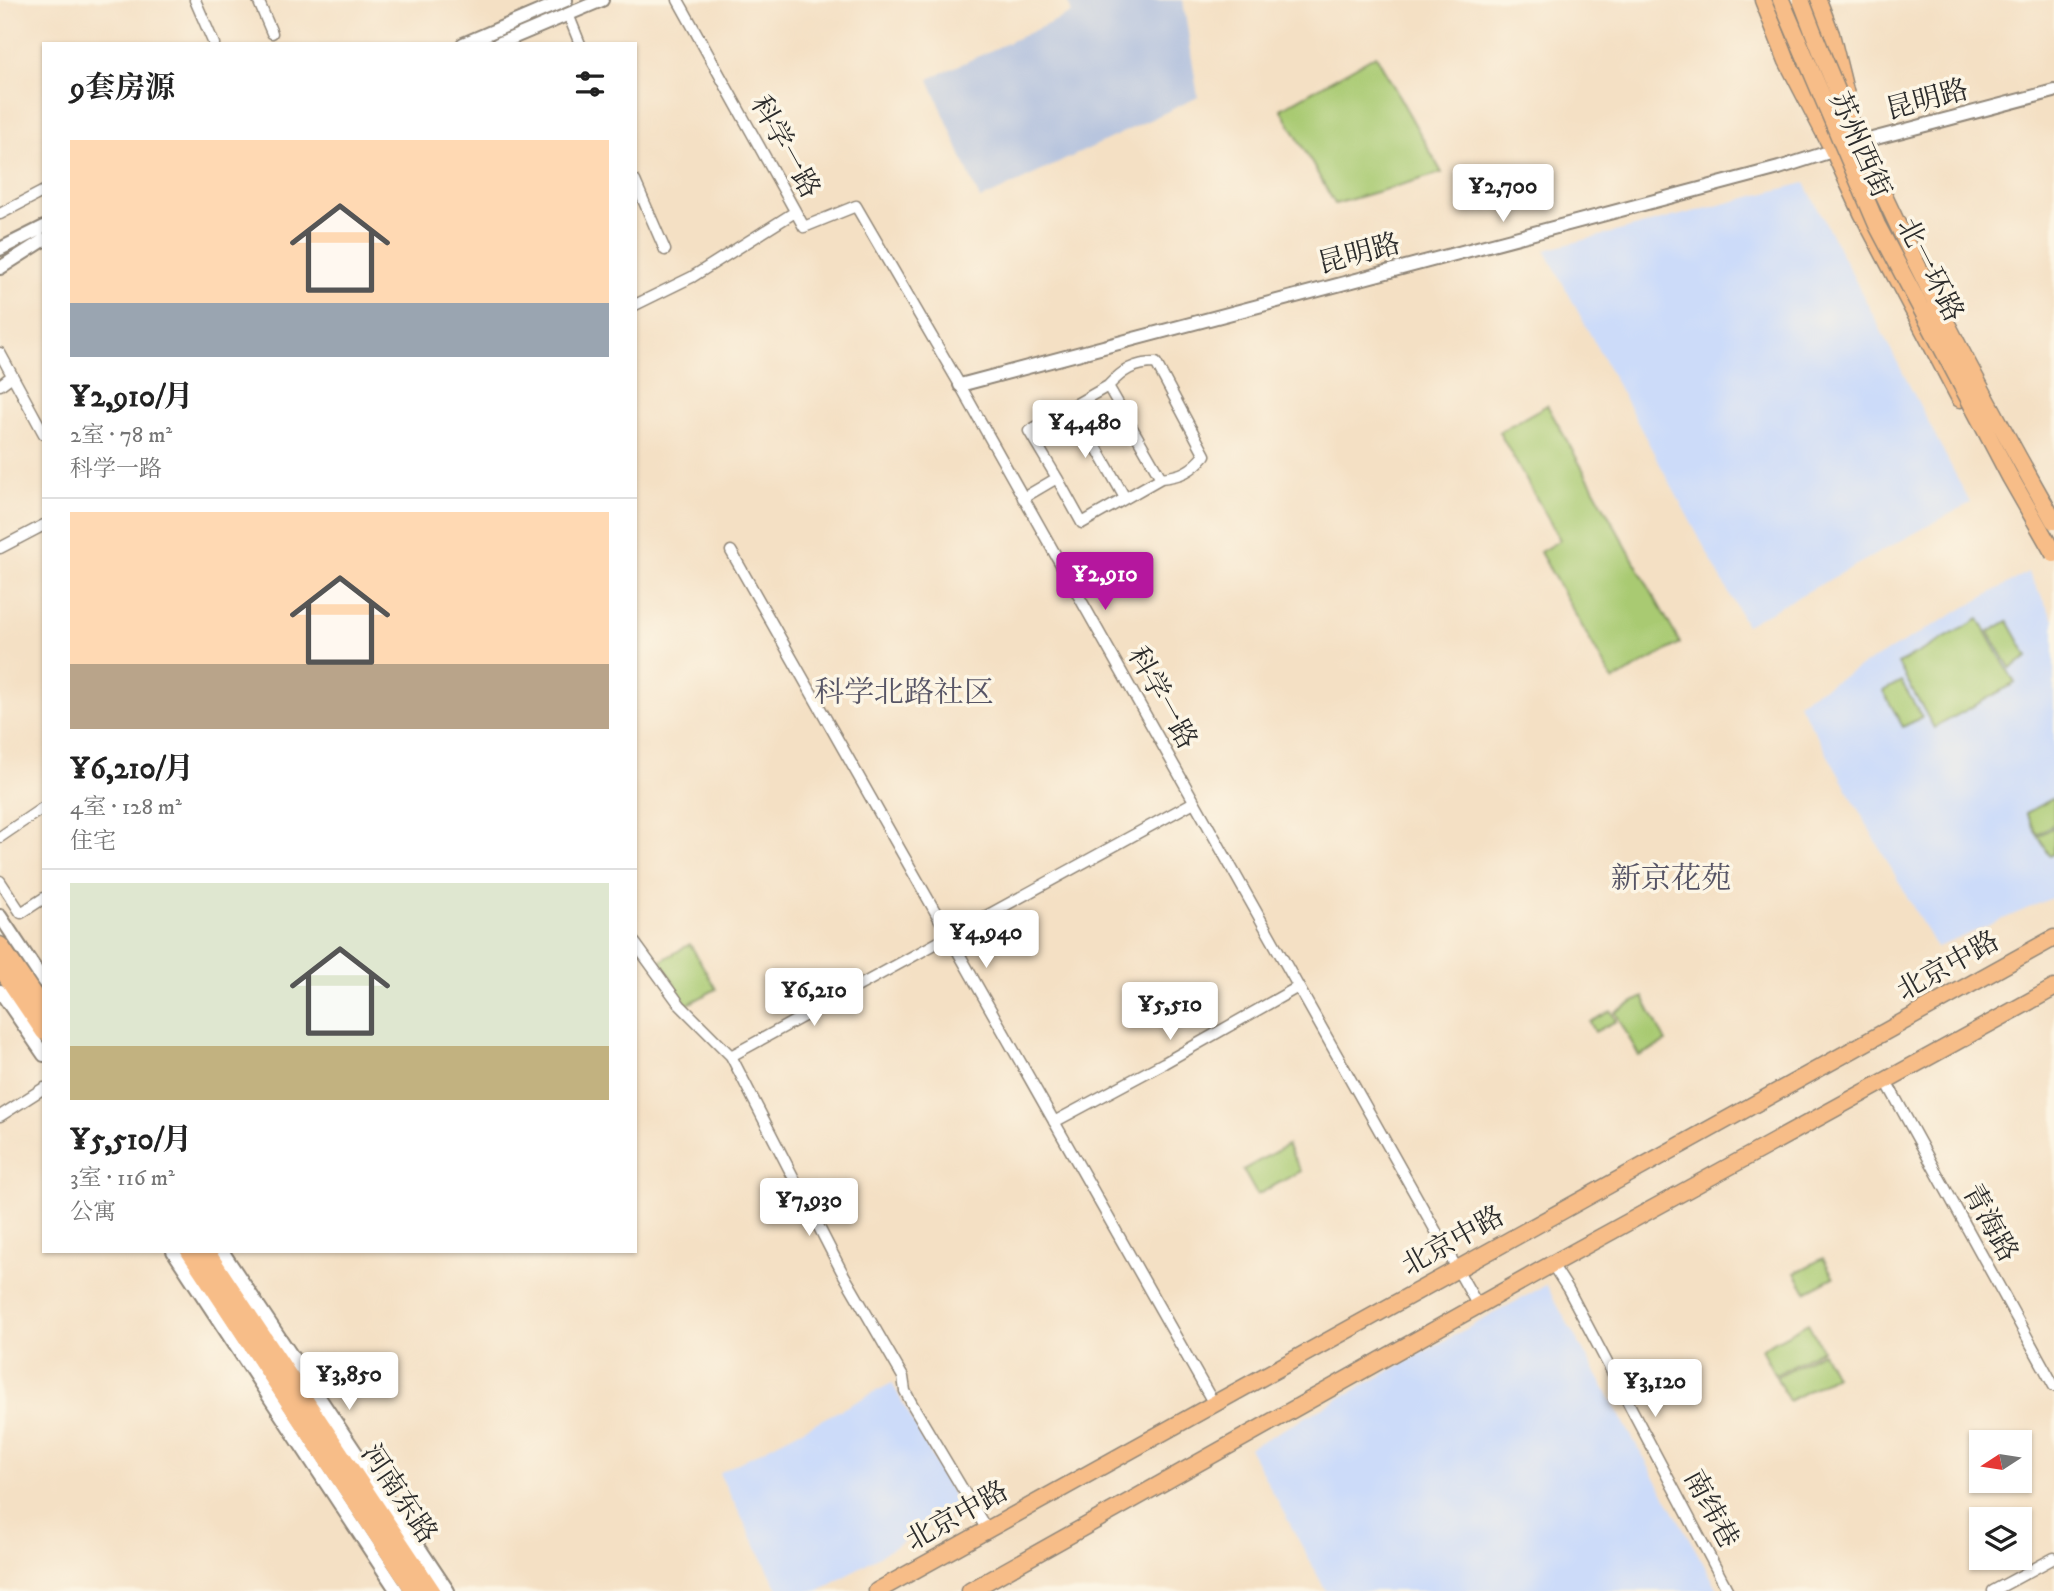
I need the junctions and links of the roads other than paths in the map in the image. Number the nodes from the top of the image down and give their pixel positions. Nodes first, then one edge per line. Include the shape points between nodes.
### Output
1 (195, 0) edge
2 (258, 0) edge
3 (566, 0) edge
4 (602, 0) edge
5 (678, 0) edge
6 (1763, 0) edge
7 (1770, 0) edge
8 (1781, 0) edge
9 (1795, 0) edge
10 (1801, 0) edge
11 (1818, 0) edge
12 (568, 14) junction
13 (530, 15) junction
14 (536, 28) junction
15 (272, 33) dead end
16 (213, 42) edge
17 (468, 42) edge
18 (503, 42) edge
19 (579, 42) edge
20 (2054, 91) edge
21 (1857, 143) junction
22 (1834, 152) junction
23 (42, 192) edge
24 (639, 202) edge
25 (795, 212) junction
26 (0, 214) edge
27 (42, 228) edge
28 (42, 241) edge
29 (0, 249) edge
30 (665, 250) dead end
31 (0, 268) edge
32 (637, 304) edge
33 (0, 353) edge
34 (12, 376) junction
35 (0, 385) edge
36 (960, 385) junction
37 (1108, 386) junction
38 (1073, 406) junction
39 (42, 430) edge
40 (1057, 478) junction
41 (1161, 478) junction
42 (1023, 498) junction
43 (1125, 498) junction
44 (2054, 506) edge
45 (2054, 521) edge
46 (42, 526) edge
47 (0, 548) edge
48 (731, 551) dead end
49 (2054, 554) edge
50 (2054, 565) edge
51 (1194, 802) junction
52 (42, 808) edge
53 (0, 837) edge
54 (0, 881) edge
55 (42, 899) edge
56 (0, 916) edge
57 (948, 935) junction
58 (2054, 938) edge
59 (0, 945) edge
60 (637, 946) edge
61 (0, 967) edge
62 (42, 979) edge
63 (1298, 986) junction
64 (2054, 988) edge
65 (0, 991) edge
66 (42, 1007) edge
67 (42, 1029) edge
68 (42, 1052) edge
69 (731, 1056) junction
70 (1886, 1081) junction
71 (42, 1089) edge
72 (0, 1116) edge
73 (1054, 1122) junction
74 (174, 1253) edge
75 (190, 1253) edge
76 (207, 1253) edge
77 (223, 1253) edge
78 (1552, 1264) junction
79 (1457, 1269) junction
80 (1478, 1306) junction
81 (2054, 1386) edge
82 (1214, 1404) junction
83 (986, 1530) junction
84 (2054, 1558) edge
85 (397, 1591) edge
86 (414, 1591) edge
87 (432, 1591) edge
88 (448, 1591) edge
89 (877, 1591) edge
90 (970, 1591) edge
91 (1728, 1591) edge
92 (1993, 1591) edge

1 - 16 street
2 - 15 street
3 - 13 street
4 - 12 street
5 - 25 street, 科学一路
6 - 22 main road via 1787,61
7 - 22 main road, 苏州西街
8 - 49 main road, 北一环路, bridge via 1877,225
9 - 21 main road, 苏州西街
10 - 45 main road, 北一环路, bridge via 1890,212
11 - 21 main road via 1831,34
12 - 14 street
12 - 19 street
13 - 14 street
13 - 17 street
14 - 18 street
20 - 21 street, 昆明路
21 - 22 street, 昆明路
21 - 44 main road, 苏州西街
22 - 36 street, 昆明路
22 - 50 main road, 苏州西街 via 1934,351
23 - 26 street
24 - 30 street
25 - 32 street
25 - 36 street, 科学一路 via 804,227 856,206
27 - 29 street
28 - 31 street
33 - 34 street
34 - 35 street
34 - 39 street
36 - 42 street, 科学一路
37 - 38 street
37 - 41 street
37 - 41 street via 1139,363 1156,363 1205,455 1181,476
38 - 40 street via 1030,431
38 - 43 street
40 - 42 street
40 - 43 street via 1082,523
41 - 43 street
42 - 51 street, 科学一路
46 - 47 street
48 - 57 street
51 - 57 street
51 - 63 street, 科学一路
52 - 53 street
54 - 55 street via 21,913
56 - 62 street
57 - 69 street
57 - 73 street
58 - 79 main road, 北京中路
59 - 66 main road
60 - 69 street via 680,1005
61 - 67 main road
63 - 73 street
63 - 79 street, 科学一路
64 - 70 main road
65 - 68 street
69 - 83 street via 841,1270 903,1377 905,1391
70 - 78 main road
70 - 81 street, 青海路
71 - 72 street
73 - 82 street
74 - 85 street
75 - 86 main road, 河南东路
76 - 87 main road, 河南东路
77 - 88 street
78 - 80 main road
78 - 91 street, 南纬巷
79 - 80 street, 科学一路
79 - 82 main road, 北京中路
80 - 90 main road
82 - 83 main road, 北京中路
83 - 89 main road, 北京中路
84 - 92 street

